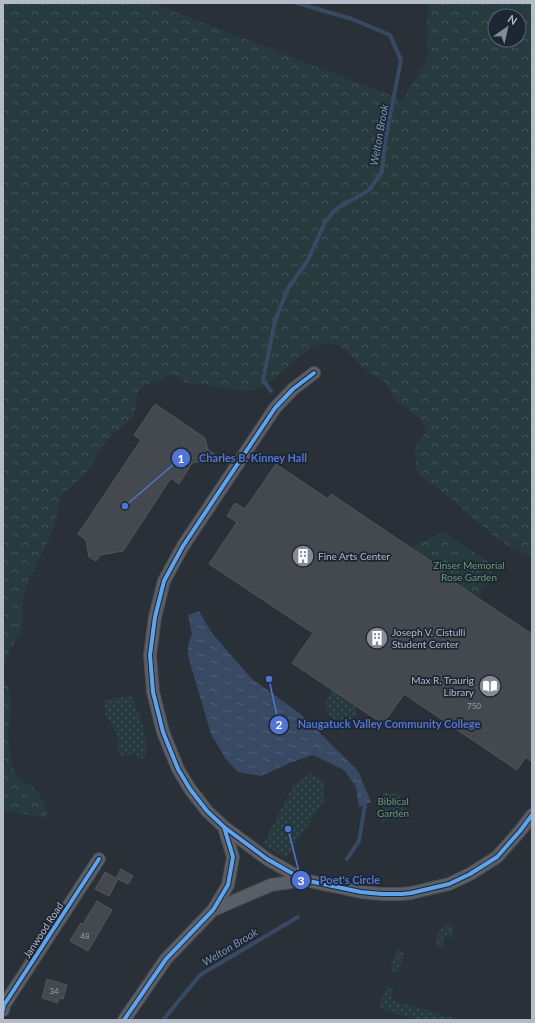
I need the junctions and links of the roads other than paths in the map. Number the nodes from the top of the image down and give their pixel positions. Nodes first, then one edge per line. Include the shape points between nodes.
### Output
1 (314, 373) dead end
2 (532, 815) edge
3 (224, 827) junction
4 (99, 859) dead end
5 (304, 880) junction
6 (213, 910) junction
7 (3, 1007) edge
8 (124, 1020) edge

1 - 3 street via 293,389 276,408 183,546 164,581 155,617 150,654 153,692 163,732 178,769 190,789
2 - 5 street via 497,857 449,884 402,894 361,892
3 - 5 street via 267,859
3 - 6 street via 233,857 228,885
4 - 7 street, Janwood Road
5 - 6 street via 271,886
6 - 8 street via 166,959

